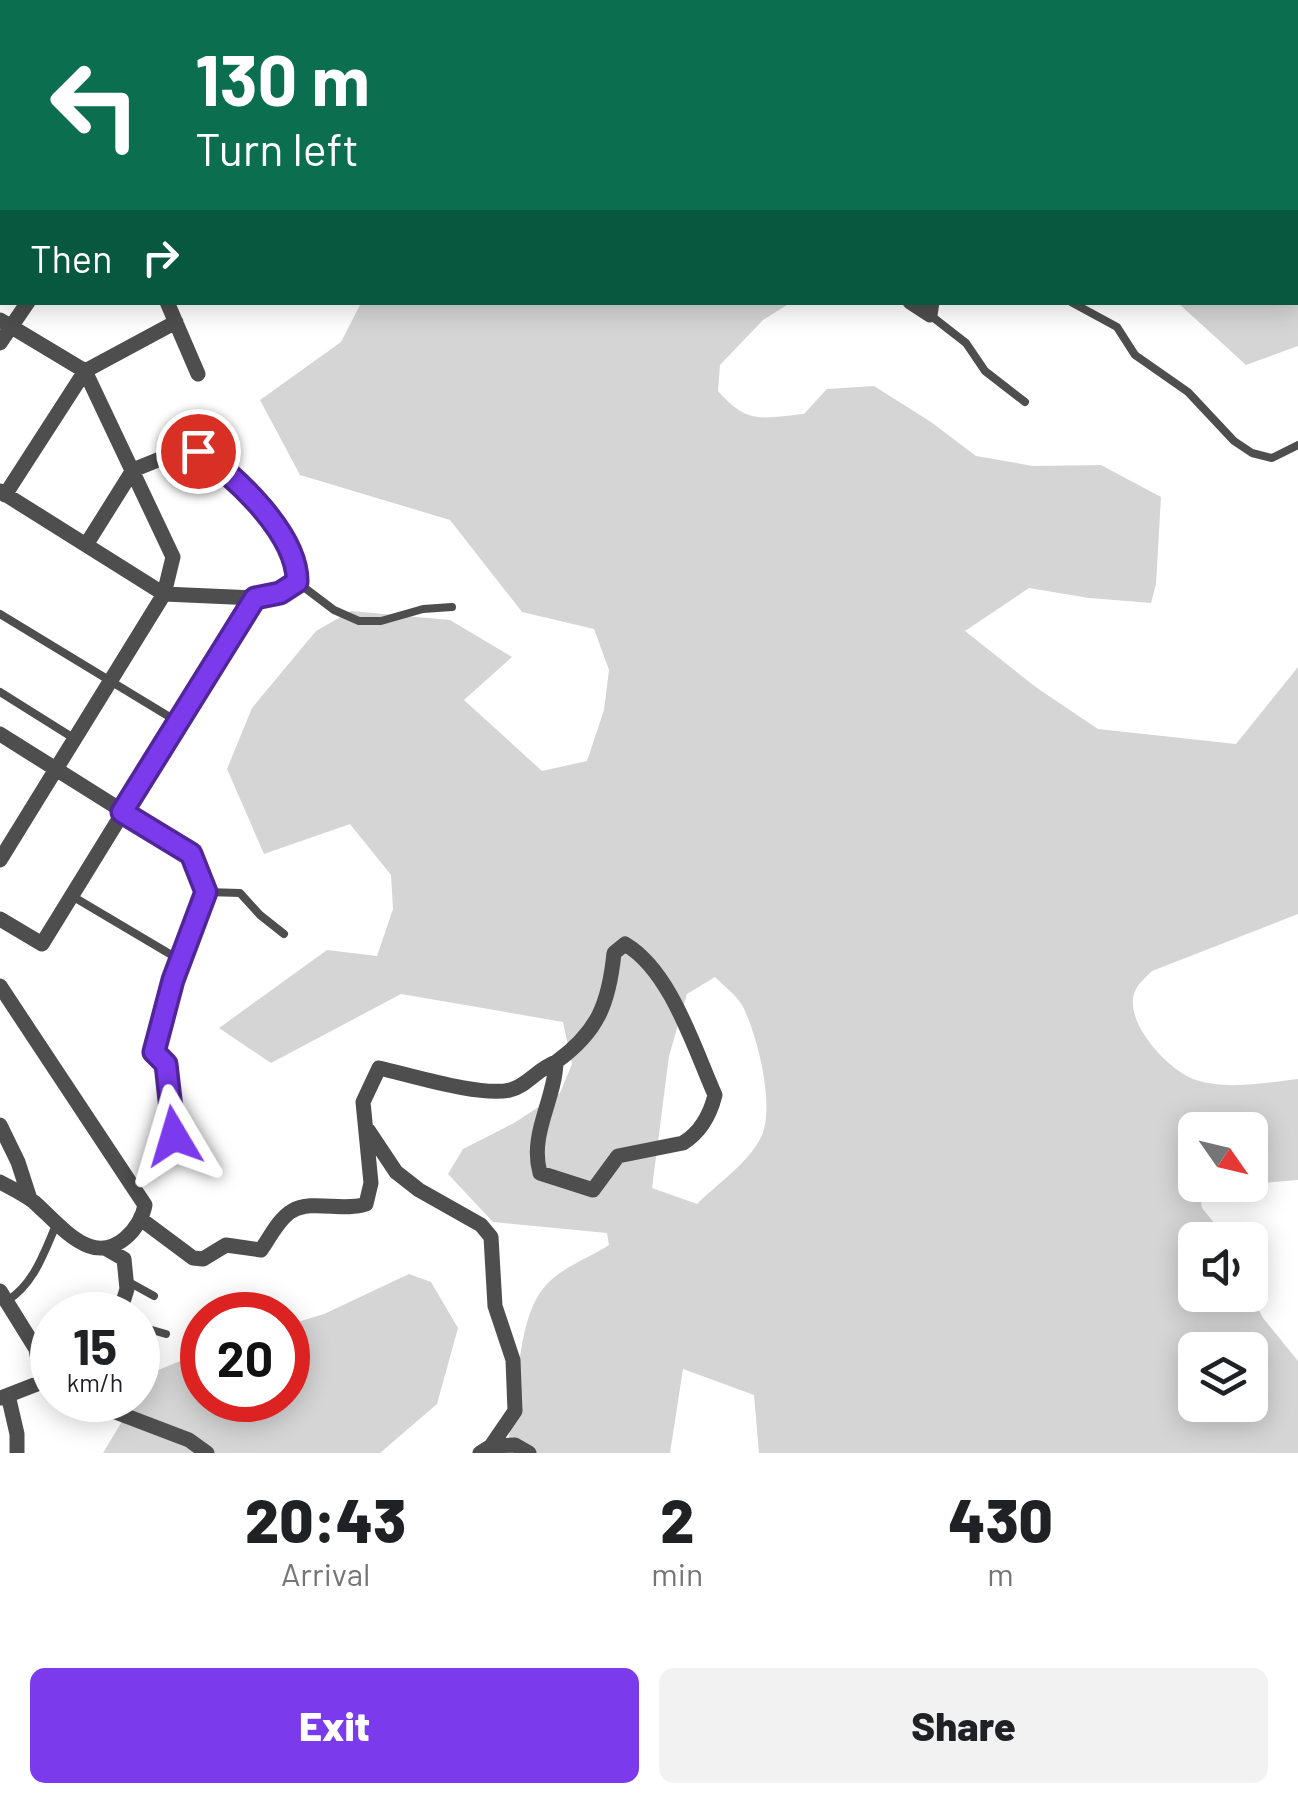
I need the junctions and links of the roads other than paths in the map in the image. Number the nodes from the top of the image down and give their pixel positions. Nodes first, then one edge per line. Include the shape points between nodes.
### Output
1 (25, 305) edge
2 (168, 305) edge
3 (1077, 305) edge
4 (931, 309) edge
5 (176, 322) junction
6 (5, 323) edge
7 (0, 343) edge
8 (85, 371) junction
9 (198, 374) dead end
10 (1024, 402) dead end
11 (1298, 446) edge
12 (134, 470) junction
13 (3, 493) edge
14 (86, 545) junction
15 (297, 582) junction
16 (164, 594) junction
17 (255, 598) junction
18 (452, 607) dead end
19 (0, 614) edge
20 (110, 682) junction
21 (0, 692) edge
22 (178, 722) junction
23 (0, 734) edge
24 (75, 740) junction
25 (56, 770) junction
26 (122, 812) junction
27 (0, 860) edge
28 (206, 892) junction
29 (72, 896) junction
30 (0, 919) edge
31 (284, 934) dead end
32 (180, 960) junction
33 (0, 986) edge
34 (154, 1052) joint
35 (556, 1062) junction
36 (0, 1126) edge
37 (366, 1127) junction
38 (174, 1136) dead end
39 (0, 1182) edge
40 (30, 1199) junction
41 (142, 1220) junction
42 (57, 1223) junction
43 (105, 1248) junction
44 (126, 1280) junction
45 (126, 1292) edge
46 (147, 1292) edge
47 (4, 1296) edge
48 (18, 1317) junction
49 (0, 1323) edge
50 (160, 1332) edge
51 (166, 1334) dead end
52 (30, 1338) edge
53 (30, 1389) edge
54 (4, 1397) edge
55 (142, 1422) edge
56 (485, 1449) edge
57 (17, 1453) edge
58 (207, 1453) edge
59 (529, 1453) edge

1 - 6 street
2 - 5 street
3 - 11 lane via 1117,326 1135,355 1188,392 1252,453 1272,458
4 - 10 lane
5 - 8 street
5 - 9 street
6 - 7 street
6 - 8 street
8 - 12 street
8 - 13 street
12 - 14 street
12 - 15 street via 198,451 223,467 269,518 297,563
12 - 16 street via 173,557
13 - 14 street
14 - 16 street
15 - 17 street
15 - 18 lane via 359,621
16 - 17 street
16 - 20 street
17 - 22 street
19 - 20 lane
20 - 22 lane
20 - 24 street
21 - 24 lane
22 - 26 street
23 - 25 street
24 - 25 street
25 - 26 street
25 - 27 street
26 - 28 street via 191,854
26 - 29 street
28 - 31 lane via 240,893
28 - 32 street
29 - 30 street via 42,944
29 - 32 lane
32 - 34 street
33 - 41 street via 135,1190 144,1205
34 - 38 lane via 166,1064
35 - 35 street via 535,1154 540,1173 583,1189 592,1190 618,1156 684,1144 715,1096 658,976 625,944 614,952 600,1016
35 - 37 street via 513,1090 492,1092 379,1068 363,1102
36 - 40 street
37 - 41 street via 366,1204 289,1212 261,1250 226,1246 193,1258
37 - 56 street via 396,1172 491,1237 494,1306 514,1360 515,1411
39 - 40 street
40 - 42 street
41 - 43 street via 125,1240
42 - 43 street via 88,1246
42 - 47 lane via 20,1292
43 - 44 street via 124,1260
44 - 45 street
44 - 46 lane
47 - 48 street
48 - 49 street
48 - 52 street
50 - 51 lane
53 - 54 street
54 - 57 street
55 - 58 street
56 - 59 street via 515,1444

